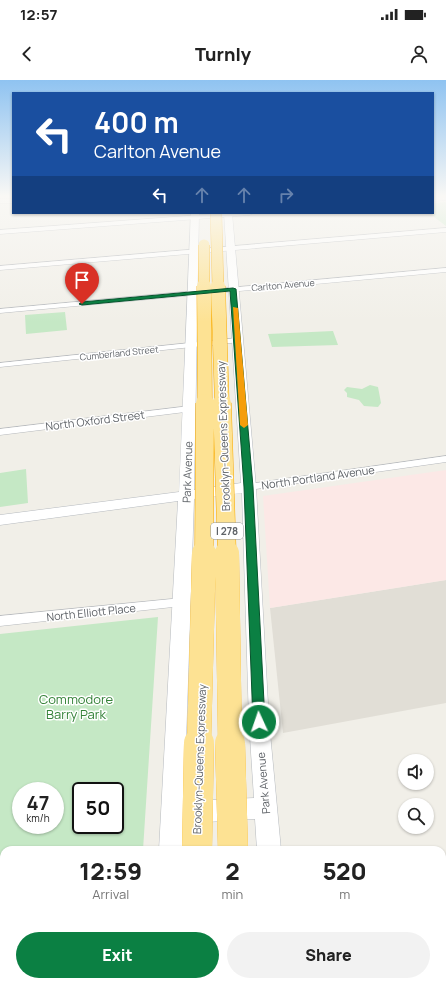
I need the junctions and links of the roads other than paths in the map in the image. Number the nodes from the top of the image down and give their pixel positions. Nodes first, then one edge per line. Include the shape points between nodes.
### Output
1 (195, 237) edge
2 (198, 237) edge
3 (224, 237) edge
4 (228, 237) edge
5 (363, 237) edge
6 (230, 249) junction
7 (194, 252) junction
8 (0, 268) edge
9 (446, 270) edge
10 (446, 274) edge
11 (233, 292) junction
12 (192, 293) junction
13 (0, 311) edge
14 (237, 340) junction
15 (191, 345) junction
16 (0, 365) edge
17 (190, 409) junction
18 (0, 432) edge
19 (446, 459) edge
20 (249, 487) junction
21 (186, 494) junction
22 (0, 520) edge
23 (182, 602) junction
24 (0, 621) edge
25 (265, 808) junction
26 (172, 813) junction
27 (171, 846) edge
28 (197, 846) edge
29 (233, 846) edge
30 (269, 846) edge

1 - 7 main road, Park Avenue
2 - 28 highway, Brooklyn-Queens Expressway / I 278, bridge via 205,496
3 - 29 highway, Brooklyn-Queens Expressway / I 278, bridge
4 - 6 main road, Park Avenue
5 - 6 street
6 - 7 street
6 - 11 main road, Park Avenue
7 - 8 street
7 - 12 main road, Park Avenue
9 - 11 street, Carlton Avenue
10 - 11 street, Carlton Avenue
11 - 12 street, Carlton Avenue
11 - 14 main road, Park Avenue
12 - 13 street, Carlton Avenue
12 - 15 main road, Park Avenue
14 - 15 street, Cumberland Street
14 - 20 main road, Park Avenue
15 - 16 street, Cumberland Street
15 - 17 main road, Park Avenue
17 - 18 street, North Oxford Street
17 - 21 main road, Park Avenue
19 - 20 street, North Portland Avenue
20 - 21 main road, North Portland Avenue
20 - 25 main road, Park Avenue via 258,715
21 - 22 main road, North Portland Avenue
21 - 23 main road, Park Avenue
23 - 24 street, North Elliott Place
23 - 26 main road, Park Avenue
25 - 26 main road
25 - 30 main road, Park Avenue
26 - 27 main road, Park Avenue

